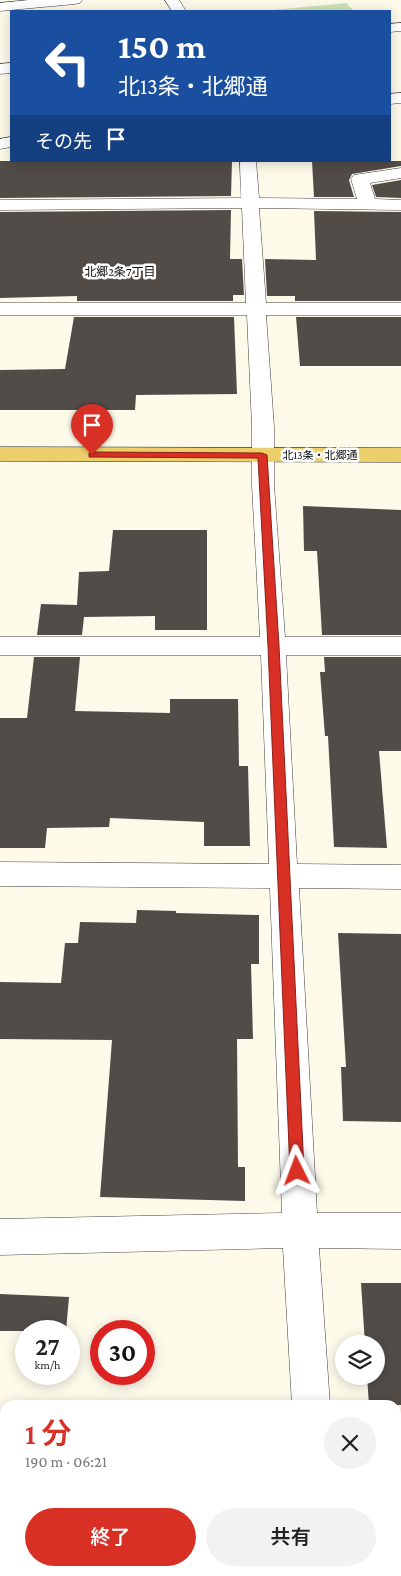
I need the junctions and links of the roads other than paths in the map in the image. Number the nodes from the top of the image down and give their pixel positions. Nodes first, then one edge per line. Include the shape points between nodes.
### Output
1 (75, 0) edge
2 (0, 7) edge
3 (248, 162) edge
4 (401, 173) edge
5 (250, 203) junction
6 (0, 205) edge
7 (368, 205) junction
8 (401, 205) edge
9 (0, 309) edge
10 (256, 309) junction
11 (401, 309) edge
12 (0, 454) edge
13 (262, 455) junction
14 (401, 455) edge
15 (0, 646) edge
16 (273, 646) junction
17 (401, 646) edge
18 (0, 874) edge
19 (284, 877) junction
20 (401, 877) edge
21 (300, 1230) junction
22 (401, 1230) edge
23 (0, 1237) edge
24 (311, 1400) edge

1 - 2 street
3 - 5 street
4 - 7 street via 360,179
5 - 6 street
5 - 7 street
5 - 10 street
7 - 8 street
9 - 10 street
10 - 11 street
10 - 13 street
12 - 13 main road, 北13条・北郷通
13 - 14 main road, 北13条・北郷通
13 - 16 street
15 - 16 street
16 - 17 street
16 - 19 street
18 - 19 street
19 - 20 street
19 - 21 street
21 - 22 street
21 - 23 street
21 - 24 street

